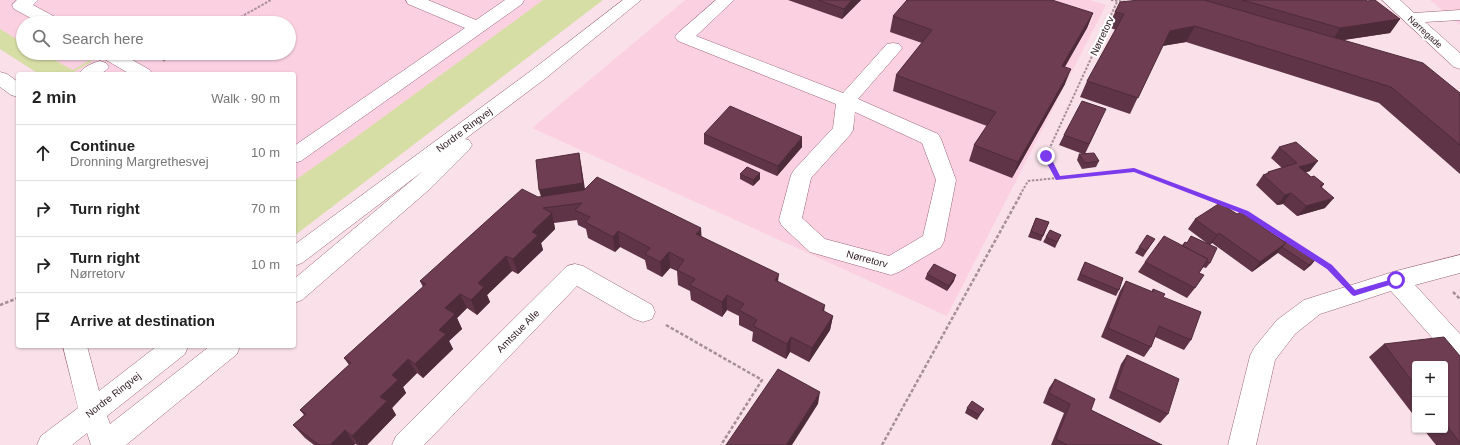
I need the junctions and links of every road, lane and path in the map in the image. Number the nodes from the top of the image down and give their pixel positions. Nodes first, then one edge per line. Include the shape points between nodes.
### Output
1 (30, 0) edge
2 (271, 0) edge
3 (414, 0) edge
4 (516, 0) edge
5 (633, 0) edge
6 (726, 0) edge
7 (1111, 0) edge
8 (1390, 0) edge
9 (1117, 2) junction
10 (1133, 2) edge
11 (1460, 15) edge
12 (40, 16) edge
13 (242, 16) edge
14 (1411, 18) junction
15 (478, 27) junction
16 (893, 48) dead end
17 (1460, 64) edge
18 (98, 65) edge
19 (133, 72) edge
20 (539, 74) junction
21 (0, 78) edge
22 (16, 90) edge
23 (846, 101) junction
24 (296, 155) edge
25 (1058, 178) junction
26 (296, 256) edge
27 (1460, 264) edge
28 (1396, 280) junction
29 (296, 291) edge
30 (1354, 293) junction
31 (16, 299) edge
32 (0, 305) edge
33 (643, 312) joint
34 (75, 348) edge
35 (173, 348) edge
36 (226, 348) edge
37 (1460, 351) edge
38 (92, 412) junction
39 (51, 445) edge
40 (106, 445) edge
41 (406, 445) edge
42 (720, 445) edge
43 (882, 445) edge
44 (1242, 445) edge

1 - 12 street via 20,5
2 - 13 path
3 - 15 street
4 - 15 street
5 - 20 street, Nordre Ringvej
6 - 23 street, Nørretorv via 684,37
7 - 9 path
8 - 14 street, Nørregade
9 - 10 path
9 - 25 path, Nørretorv via 1046,156
11 - 14 street
14 - 17 street, Nørregade
15 - 24 street
16 - 23 street
18 - 19 street
20 - 26 street, Nordre Ringvej
20 - 29 street via 479,128 424,183
21 - 22 street
23 - 23 street, Nørretorv via 931,140 946,180 933,241 890,266 818,246 790,220 801,175 843,130
25 - 30 path via 1134,170 1246,213 1330,267
25 - 43 path via 1028,181
27 - 28 street
28 - 30 street
28 - 37 street
30 - 44 street via 1312,307 1286,327 1263,356
31 - 32 path
33 - 41 street, Amtstue Alle via 575,273
33 - 42 path via 762,380
34 - 38 street
35 - 38 street, Nordre Ringvej
36 - 40 street
38 - 39 street, Nordre Ringvej
38 - 40 street

